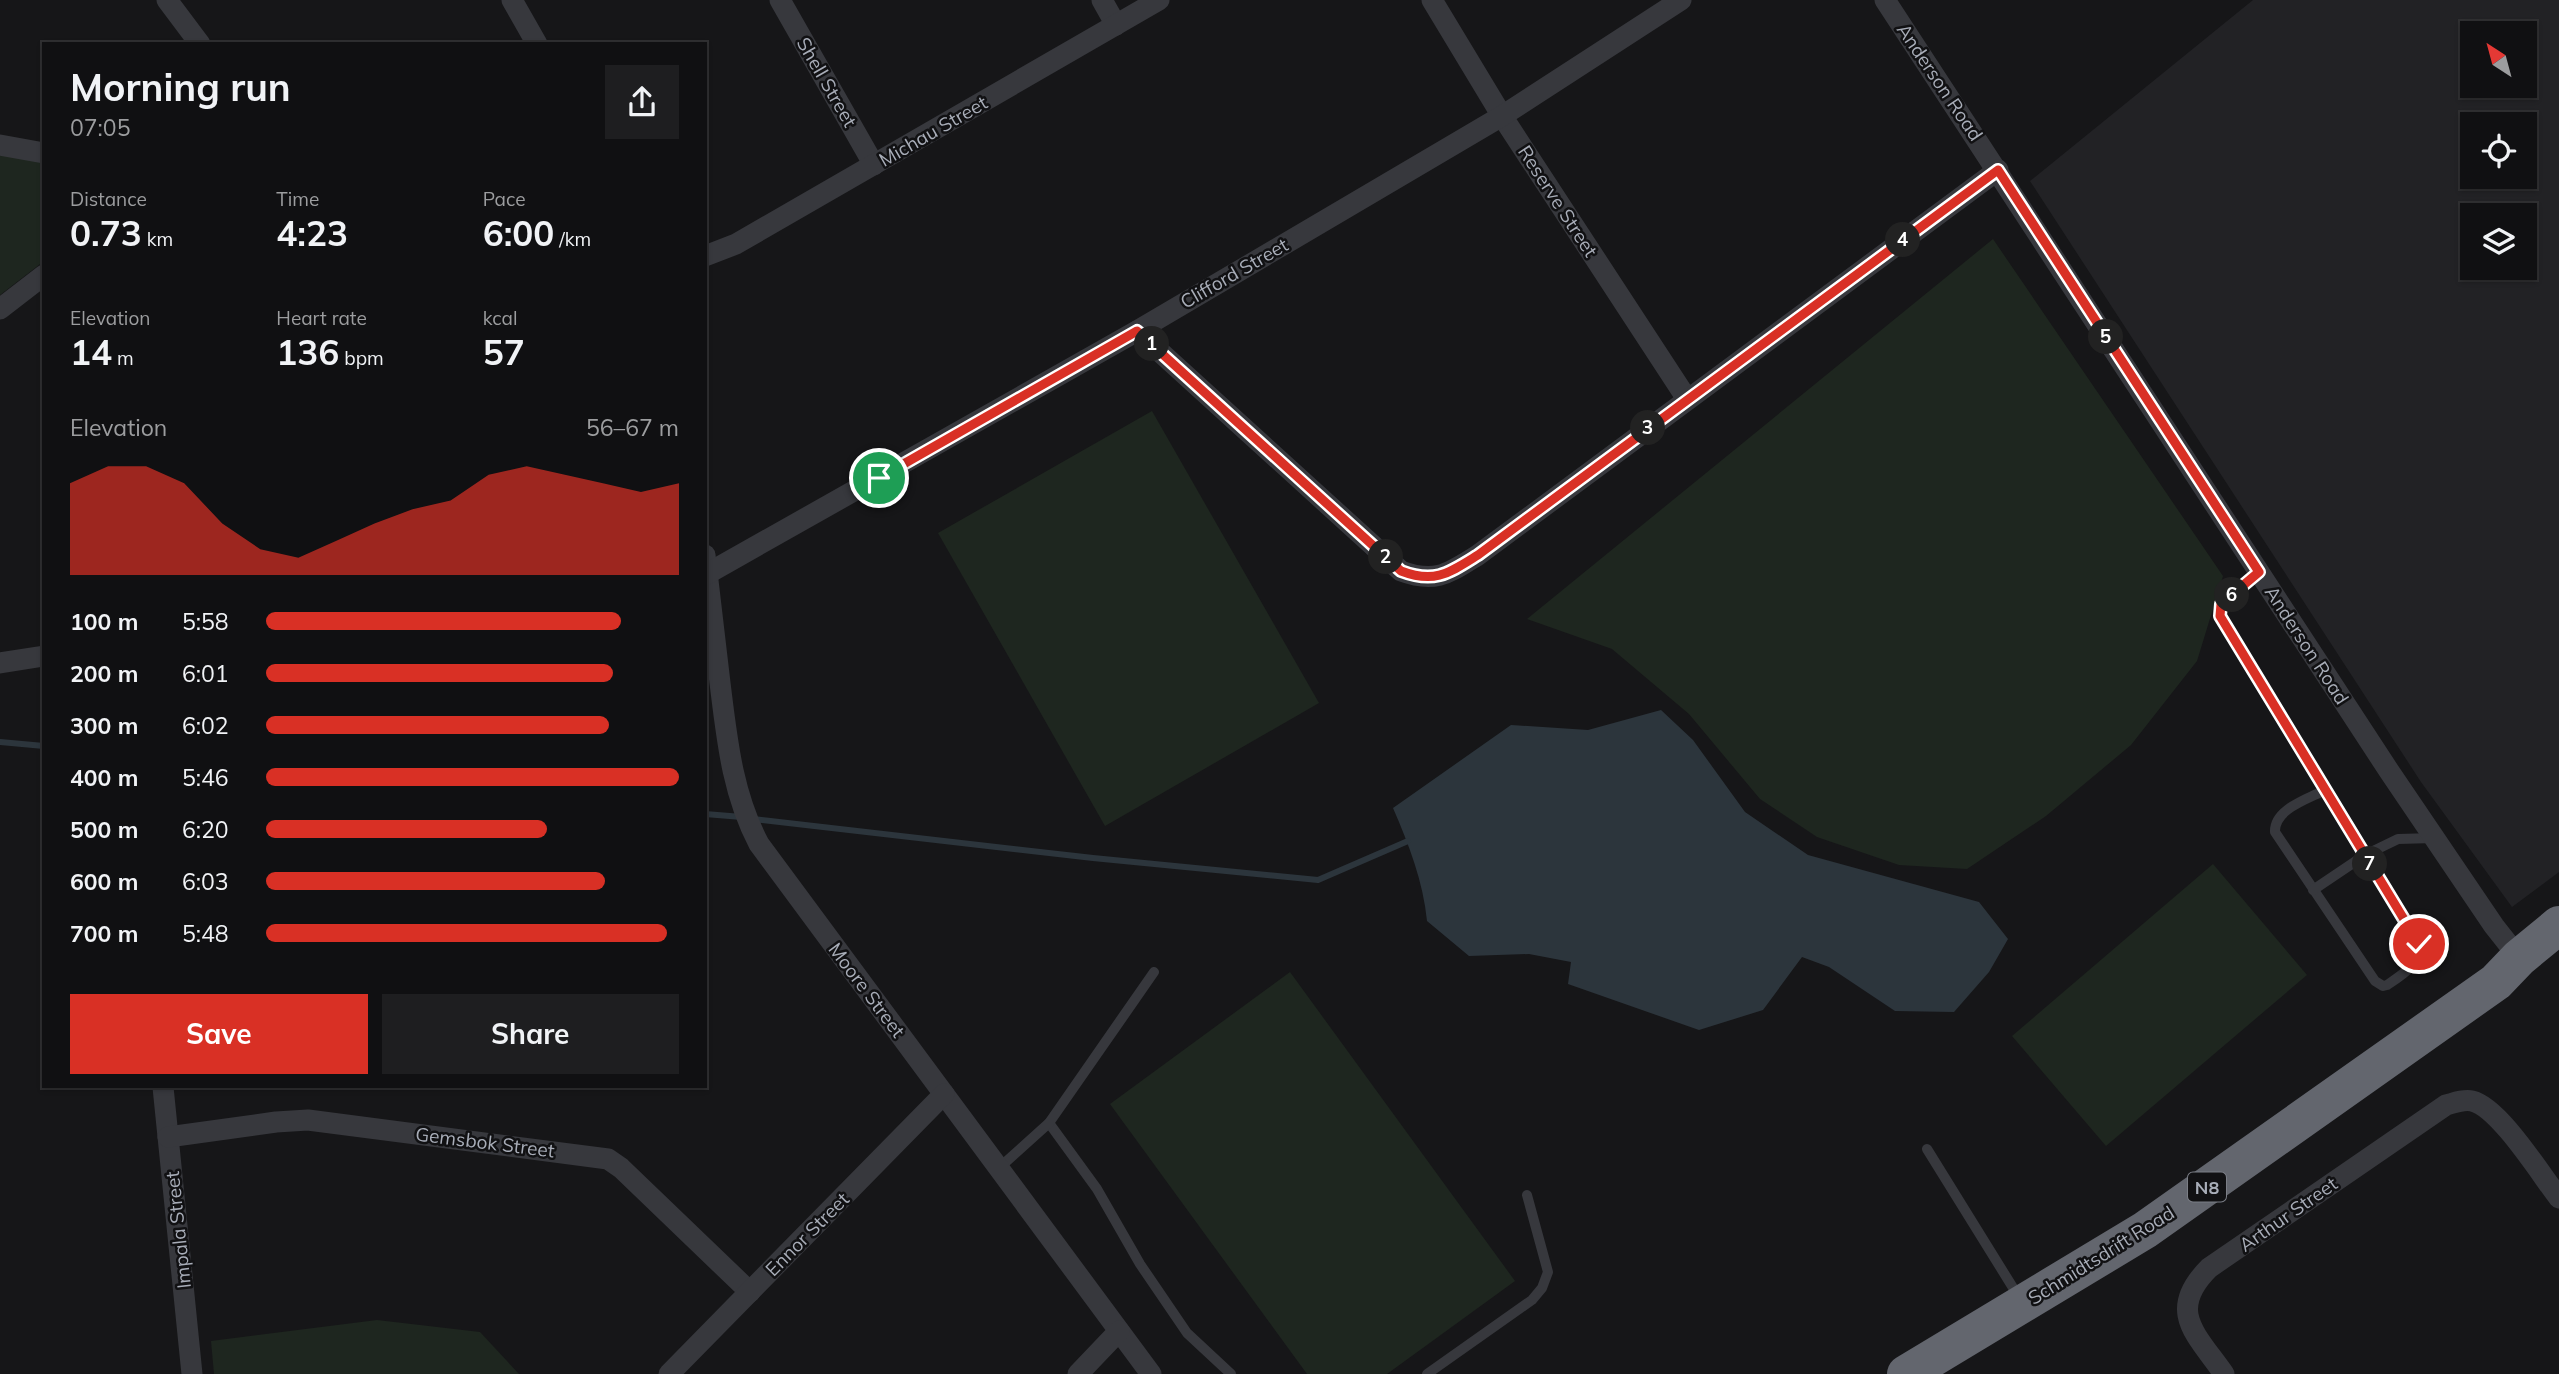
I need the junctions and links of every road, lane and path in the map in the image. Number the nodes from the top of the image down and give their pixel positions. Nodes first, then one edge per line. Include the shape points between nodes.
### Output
1 (167, 0) edge
2 (512, 0) edge
3 (780, 0) edge
4 (1102, 0) edge
5 (1159, 0) edge
6 (1432, 0) edge
7 (1681, 0) edge
8 (1885, 0) edge
9 (1116, 25) junction
10 (198, 42) edge
11 (536, 42) edge
12 (1502, 116) junction
13 (0, 145) edge
14 (42, 153) edge
15 (874, 165) junction
16 (1998, 170) junction
17 (707, 255) edge
18 (42, 277) edge
19 (0, 309) edge
20 (1137, 331) junction
21 (1687, 399) junction
22 (707, 567) edge
23 (2259, 572) junction
24 (707, 576) edge
25 (42, 656) edge
26 (0, 663) edge
27 (2325, 790) junction
28 (2434, 838) junction
29 (2365, 855) junction
30 (2313, 890) junction
31 (2559, 925) edge
32 (2559, 949) edge
33 (2514, 970) junction
34 (1154, 972) dead end
35 (163, 1088) edge
36 (944, 1094) junction
37 (1049, 1123) junction
38 (168, 1137) junction
39 (1927, 1149) dead end
40 (999, 1168) junction
41 (1527, 1195) dead end
42 (2559, 1198) edge
43 (750, 1292) junction
44 (2023, 1305) junction
45 (1119, 1331) junction
46 (192, 1374) edge
47 (669, 1374) edge
48 (1078, 1374) edge
49 (1151, 1374) edge
50 (1231, 1374) edge
51 (1427, 1374) edge
52 (1906, 1374) edge
53 (2224, 1374) edge

1 - 10 street
2 - 11 street
3 - 15 street, Shell Street
4 - 9 street
5 - 9 street, Michau Street
6 - 12 street, Reserve Street
7 - 12 street, Clifford Street
8 - 16 street, Anderson Road
9 - 15 street, Michau Street
12 - 20 street, Clifford Street
12 - 21 street, Reserve Street
13 - 14 street
15 - 17 street, Michau Street via 736,244
16 - 21 street
16 - 23 street, Anderson Road
18 - 19 street
20 - 21 street via 1401,571 1418,577 1438,577 1478,555
20 - 22 street, Clifford Street
23 - 27 lane via 2221,604 2220,616
23 - 28 street, Anderson Road
24 - 36 street, Moore Street via 728,752 746,820 759,844
25 - 26 street
27 - 29 lane
27 - 30 lane via 2286,810 2274,826
28 - 29 lane via 2398,839
28 - 33 street, Anderson Road via 2494,926
29 - 30 lane
29 - 30 lane via 2419,944 2418,959 2393,981 2383,986 2375,981
31 - 33 highway, Schmidtsdrift Road / N8
32 - 33 highway, Schmidtsdrift Road / N8
33 - 44 highway, Schmidtsdrift Road / N8 via 2145,1230
34 - 37 lane
35 - 38 street, Impala Street
36 - 40 street, Moore Street
36 - 43 street, Ennor Street
37 - 40 lane
37 - 50 lane via 1097,1189 1140,1265 1187,1333
38 - 43 street, Gemsbok Street via 308,1121 608,1159
38 - 46 street, Impala Street
39 - 44 lane
40 - 45 street, Moore Street
41 - 51 lane via 1548,1272 1542,1288 1532,1300
42 - 53 street, Arthur Street via 2496,1114 2473,1101 2445,1105 2199,1278 2186,1305 2188,1319
43 - 47 street, Ennor Street
44 - 52 highway, Schmidtsdrift Road / N8
45 - 48 street
45 - 49 street, Moore Street

